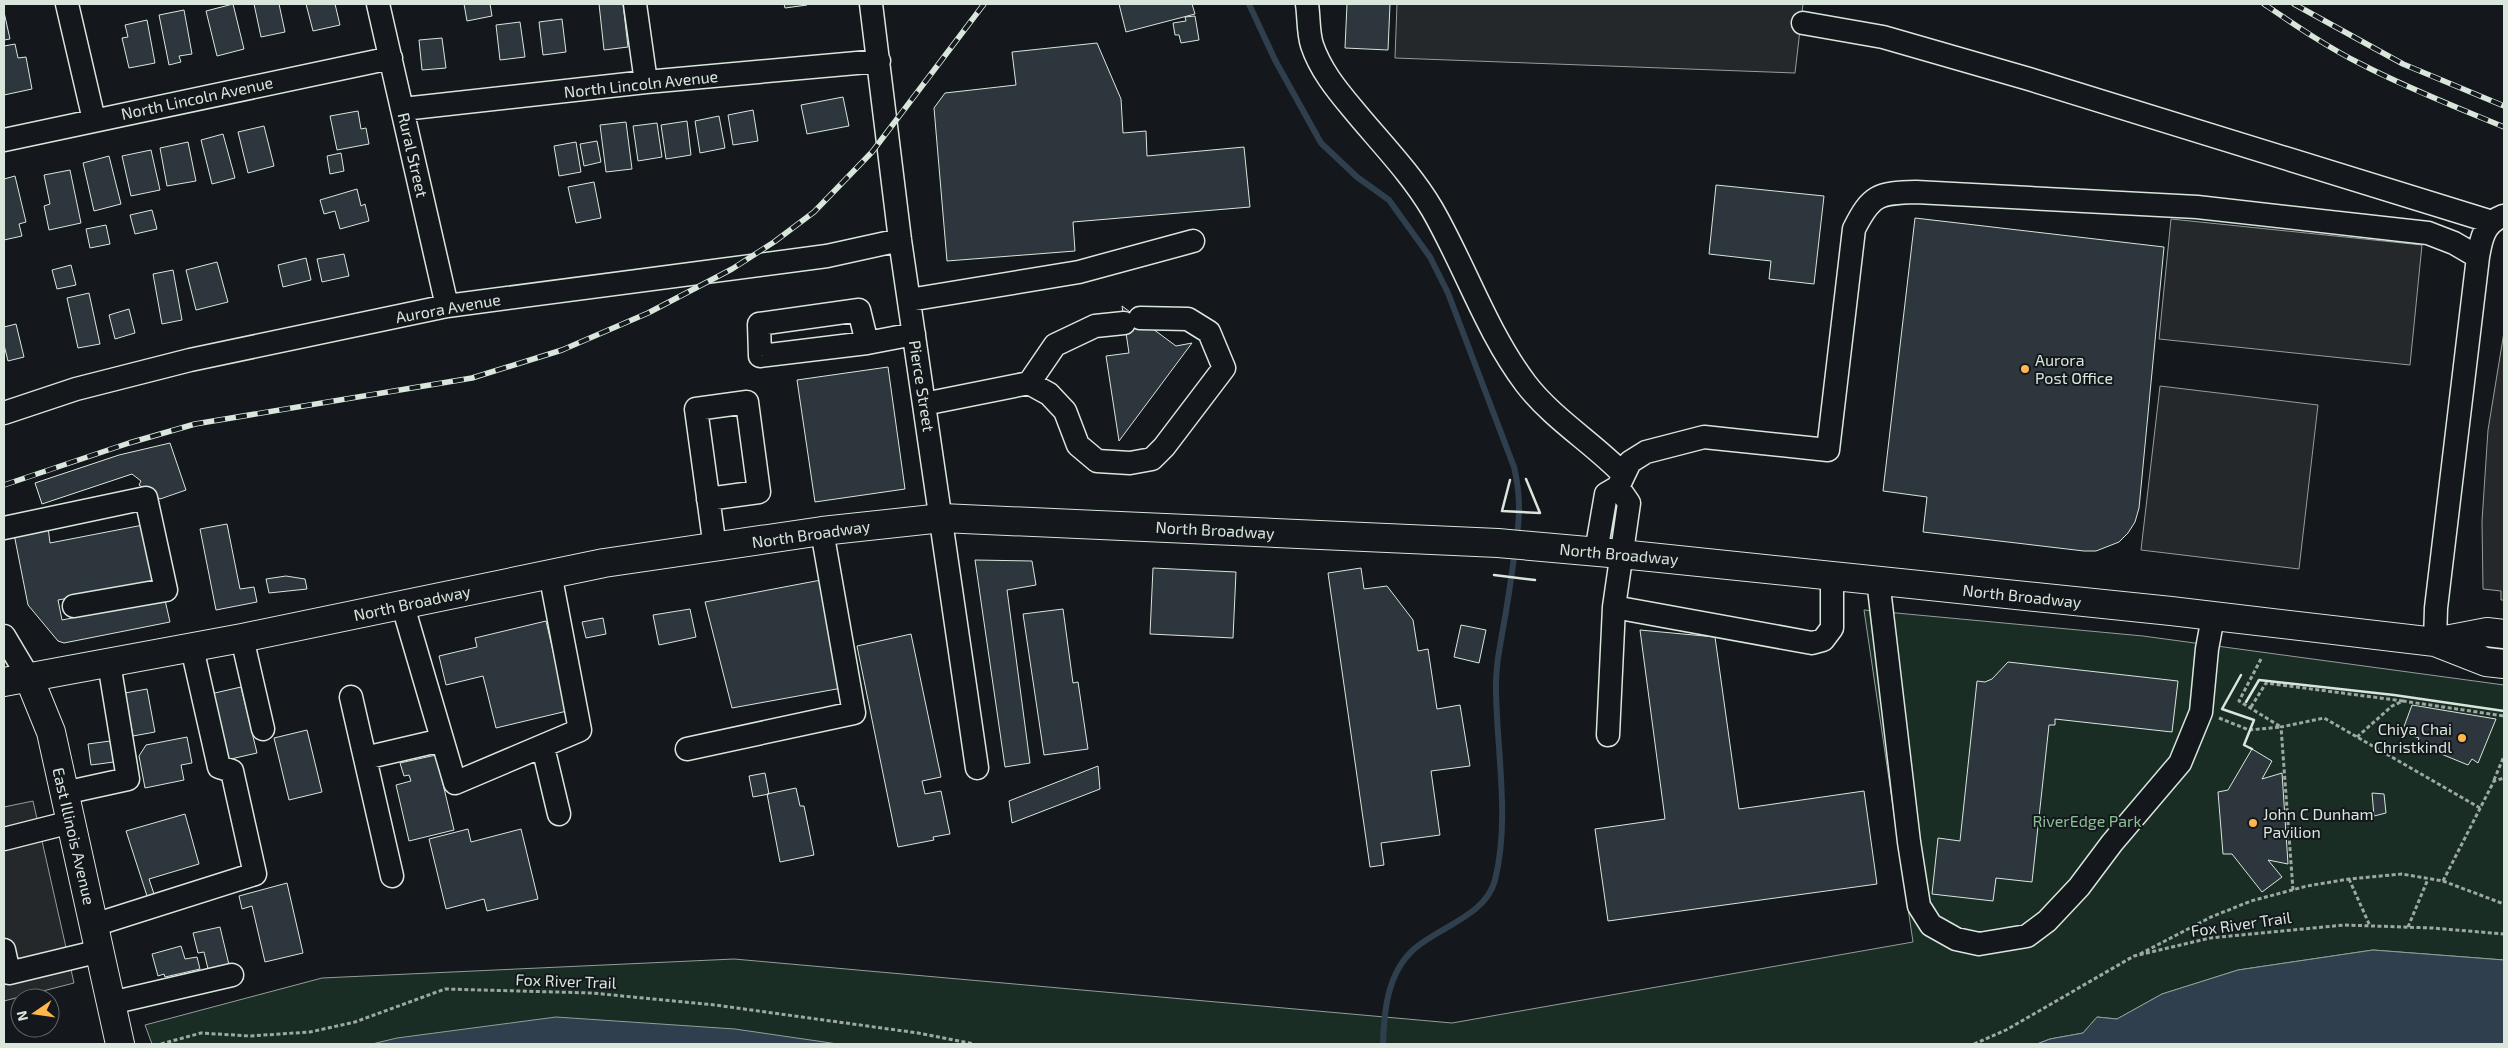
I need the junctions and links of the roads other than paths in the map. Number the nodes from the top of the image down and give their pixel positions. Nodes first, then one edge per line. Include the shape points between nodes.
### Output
1 (67, 4) edge
2 (378, 4) edge
3 (636, 4) edge
4 (871, 4) edge
5 (1307, 4) edge
6 (1803, 23) dead end
7 (391, 58) junction
8 (879, 61) junction
9 (646, 82) junction
10 (403, 109) junction
11 (94, 120) junction
12 (4, 140) edge
13 (2498, 219) edge
14 (900, 240) junction
15 (1193, 241) dead end
16 (2478, 257) junction
17 (909, 300) junction
18 (447, 306) junction
19 (914, 334) junction
20 (867, 343) dead end
21 (1029, 384) junction
22 (924, 404) junction
23 (4, 413) edge
24 (1620, 481) junction
25 (708, 499) junction
26 (942, 518) junction
27 (4, 528) edge
28 (822, 532) junction
29 (715, 548) junction
30 (1609, 553) junction
31 (550, 573) junction
32 (1832, 575) junction
33 (1878, 580) junction
34 (74, 606) dead end
35 (403, 606) junction
36 (1614, 607) junction
37 (2214, 617) junction
38 (2504, 634) edge
39 (4, 636) edge
40 (242, 638) junction
41 (2435, 642) junction
42 (192, 648) junction
43 (109, 663) junction
44 (2504, 664) edge
45 (16, 680) edge
46 (351, 697) dead end
47 (263, 729) dead end
48 (1608, 735) dead end
49 (442, 740) junction
50 (543, 747) junction
51 (687, 749) dead end
52 (365, 758) junction
53 (977, 768) dead end
54 (64, 793) junction
55 (559, 814) dead end
56 (71, 822) junction
57 (4, 839) edge
58 (392, 876) dead end
59 (97, 938) junction
60 (4, 950) edge
61 (232, 975) dead end
62 (111, 1003) junction
63 (120, 1044) edge

1 - 11 street
2 - 7 street, Rural Street
3 - 9 street
4 - 8 street, Pierce Street
5 - 24 street via 1311,44 1328,80 1402,167 1431,208 1509,360 1546,405 1600,451
6 - 13 street via 1883,37
7 - 10 street, Rural Street
7 - 11 street, North Lincoln Avenue
8 - 9 street, North Lincoln Avenue
8 - 14 street, Pierce Street
9 - 10 street, North Lincoln Avenue
10 - 18 street, Rural Street
11 - 12 street, North Lincoln Avenue
13 - 16 street via 2482,235
14 - 17 street, Pierce Street
14 - 18 street, Aurora Avenue via 827,256
15 - 17 street via 1079,272
16 - 24 street via 2428,233 2197,207 1887,192 1866,205 1854,229 1828,450 1704,437 1646,452 1630,462
16 - 41 street via 2436,608
17 - 19 street, Pierce Street
18 - 23 street, Aurora Avenue via 190,360 76,388
19 - 20 street
19 - 22 street, Pierce Street
21 - 21 street via 1055,345 1094,326 1132,321 1188,320 1209,332 1224,368 1164,447 1152,459 1130,463 1097,461 1078,445 1065,412 1049,394
21 - 22 street
22 - 26 street, Pierce Street
24 - 30 street via 1629,503 1628,523
25 - 25 street via 696,409 748,402 759,492
25 - 29 street
26 - 28 main road, North Broadway
26 - 30 main road, North Broadway via 1498,543
26 - 53 street, Pierce Street
27 - 34 street via 146,498 166,590
28 - 29 main road, North Broadway
28 - 51 street via 854,714
29 - 31 main road, North Broadway
30 - 32 main road, North Broadway
30 - 36 street
31 - 35 main road, North Broadway
31 - 50 street via 580,730
32 - 33 main road, North Broadway
32 - 36 street via 1832,628 1823,640 1812,643
33 - 37 main road, North Broadway
33 - 37 street via 1908,842 1919,906 1932,925 1956,939 1979,944 2027,936 2047,921 2079,888 2112,843 2180,763 2201,712 2207,649
35 - 40 main road, North Broadway
35 - 49 street
36 - 48 street
37 - 41 main road, North Broadway
38 - 41 main road, North Broadway via 2487,632
39 - 45 street, East Illinois Avenue
40 - 42 main road, North Broadway
40 - 47 street
41 - 44 main road, North Broadway via 2486,662
42 - 43 main road, North Broadway
42 - 59 street via 219,767 232,771 255,874
43 - 45 main road, North Broadway
43 - 54 street via 128,779
45 - 54 main road, East Illinois Avenue via 50,732
46 - 52 street
49 - 50 street via 455,783
49 - 52 street
50 - 55 street
52 - 58 street
54 - 56 main road, East Illinois Avenue
56 - 57 street
56 - 59 main road, East Illinois Avenue
59 - 60 street via 9,973
59 - 62 main road, East Illinois Avenue
61 - 62 street
62 - 63 main road, East Illinois Avenue

